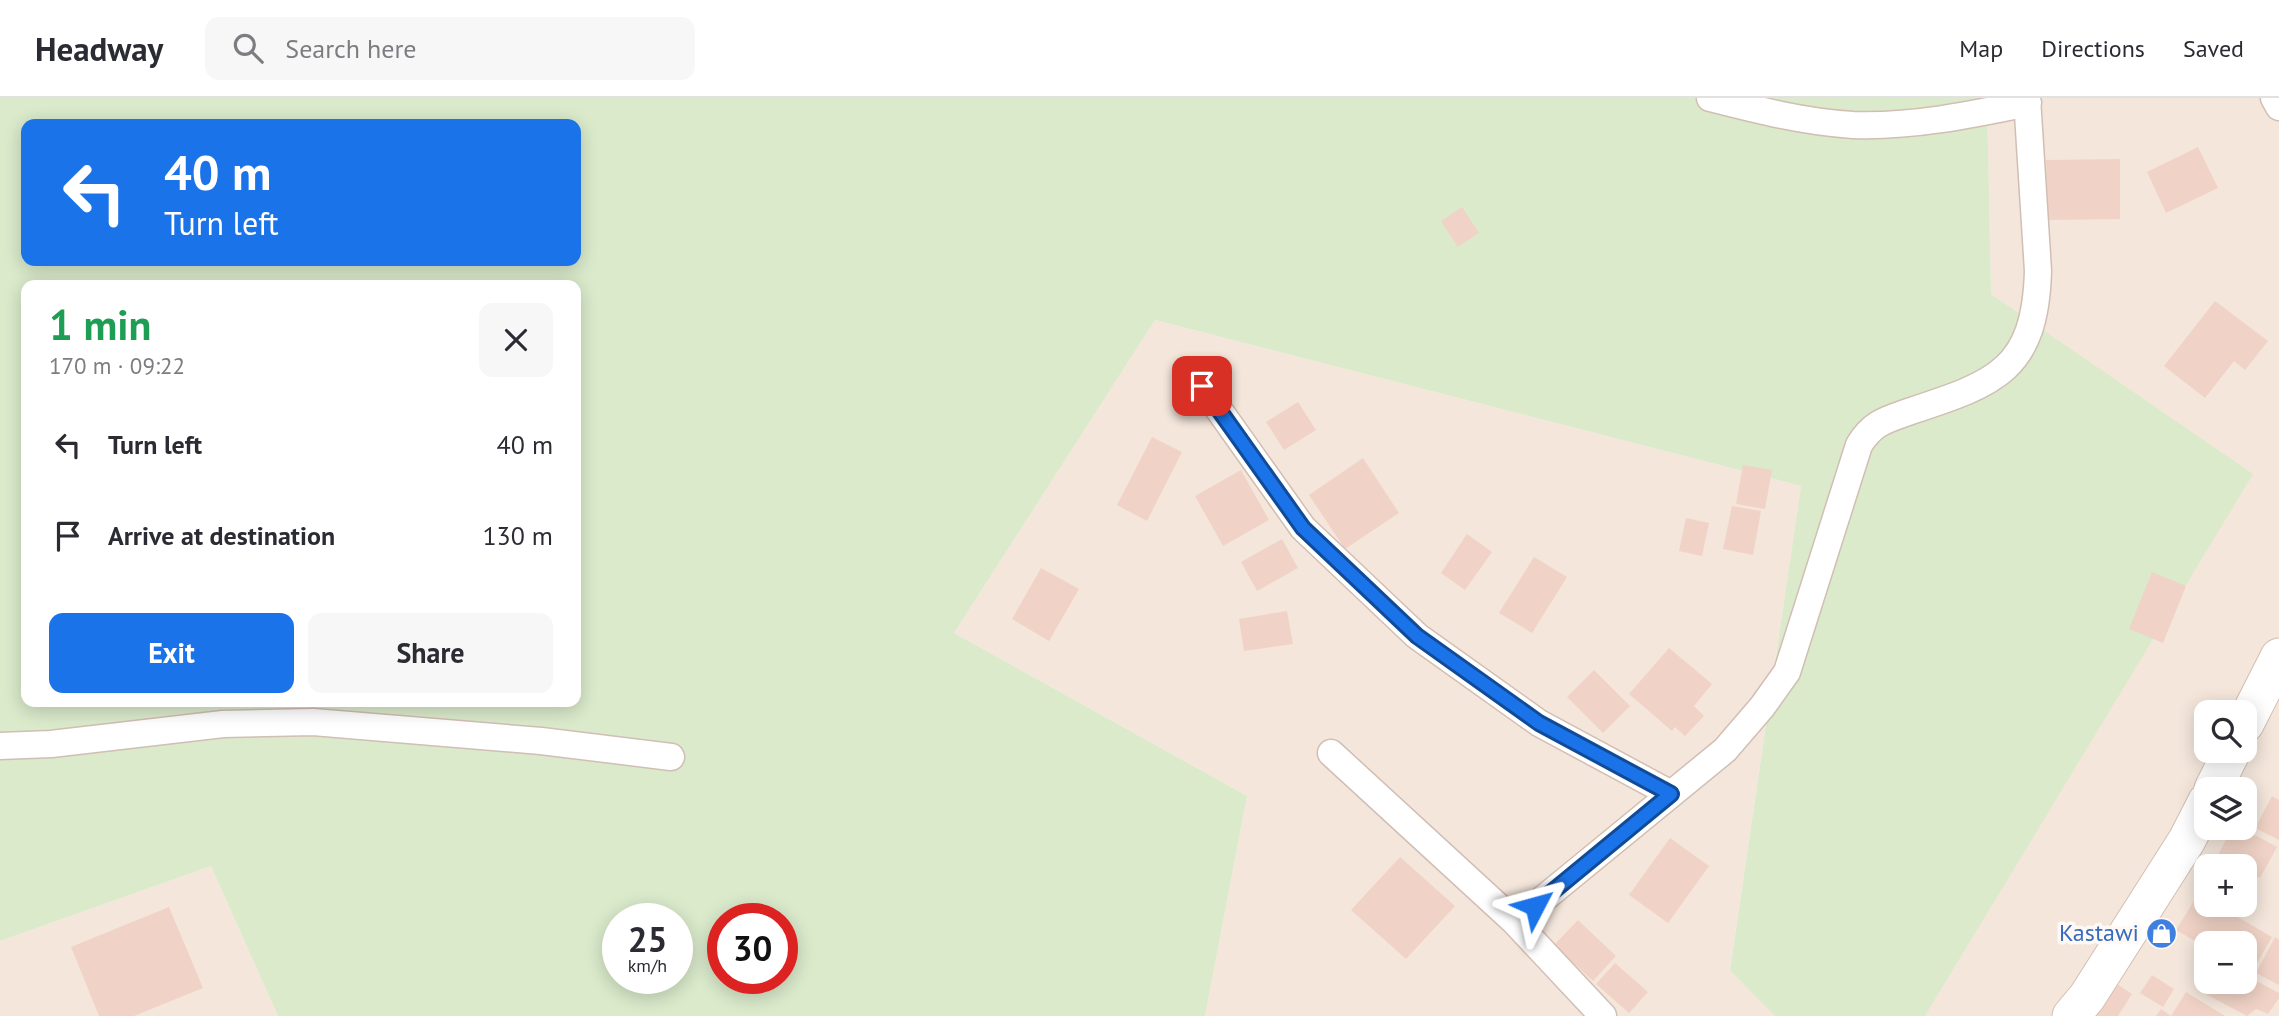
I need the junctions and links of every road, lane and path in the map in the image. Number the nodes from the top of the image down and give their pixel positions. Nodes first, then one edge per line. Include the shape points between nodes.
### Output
1 (1710, 98) edge
2 (2274, 98) edge
3 (2028, 100) edge
4 (2279, 107) edge
5 (1202, 386) dead end
6 (2279, 657) edge
7 (2257, 700) edge
8 (0, 746) edge
9 (1331, 753) dead end
10 (671, 757) dead end
11 (1671, 794) junction
12 (2194, 826) edge
13 (1515, 922) junction
14 (1603, 1016) edge
15 (2071, 1016) edge

1 - 3 street via 1808,120 1854,125 1942,121
2 - 4 street
3 - 11 street via 2038,271 2034,317 2019,354 1987,382 1874,425 1867,433 1859,445 1787,672 1725,750
5 - 11 street via 1303,528 1417,636 1539,723
6 - 7 main road
8 - 10 street via 223,724 313,722
9 - 13 street
11 - 13 street
12 - 15 main road
13 - 14 street

